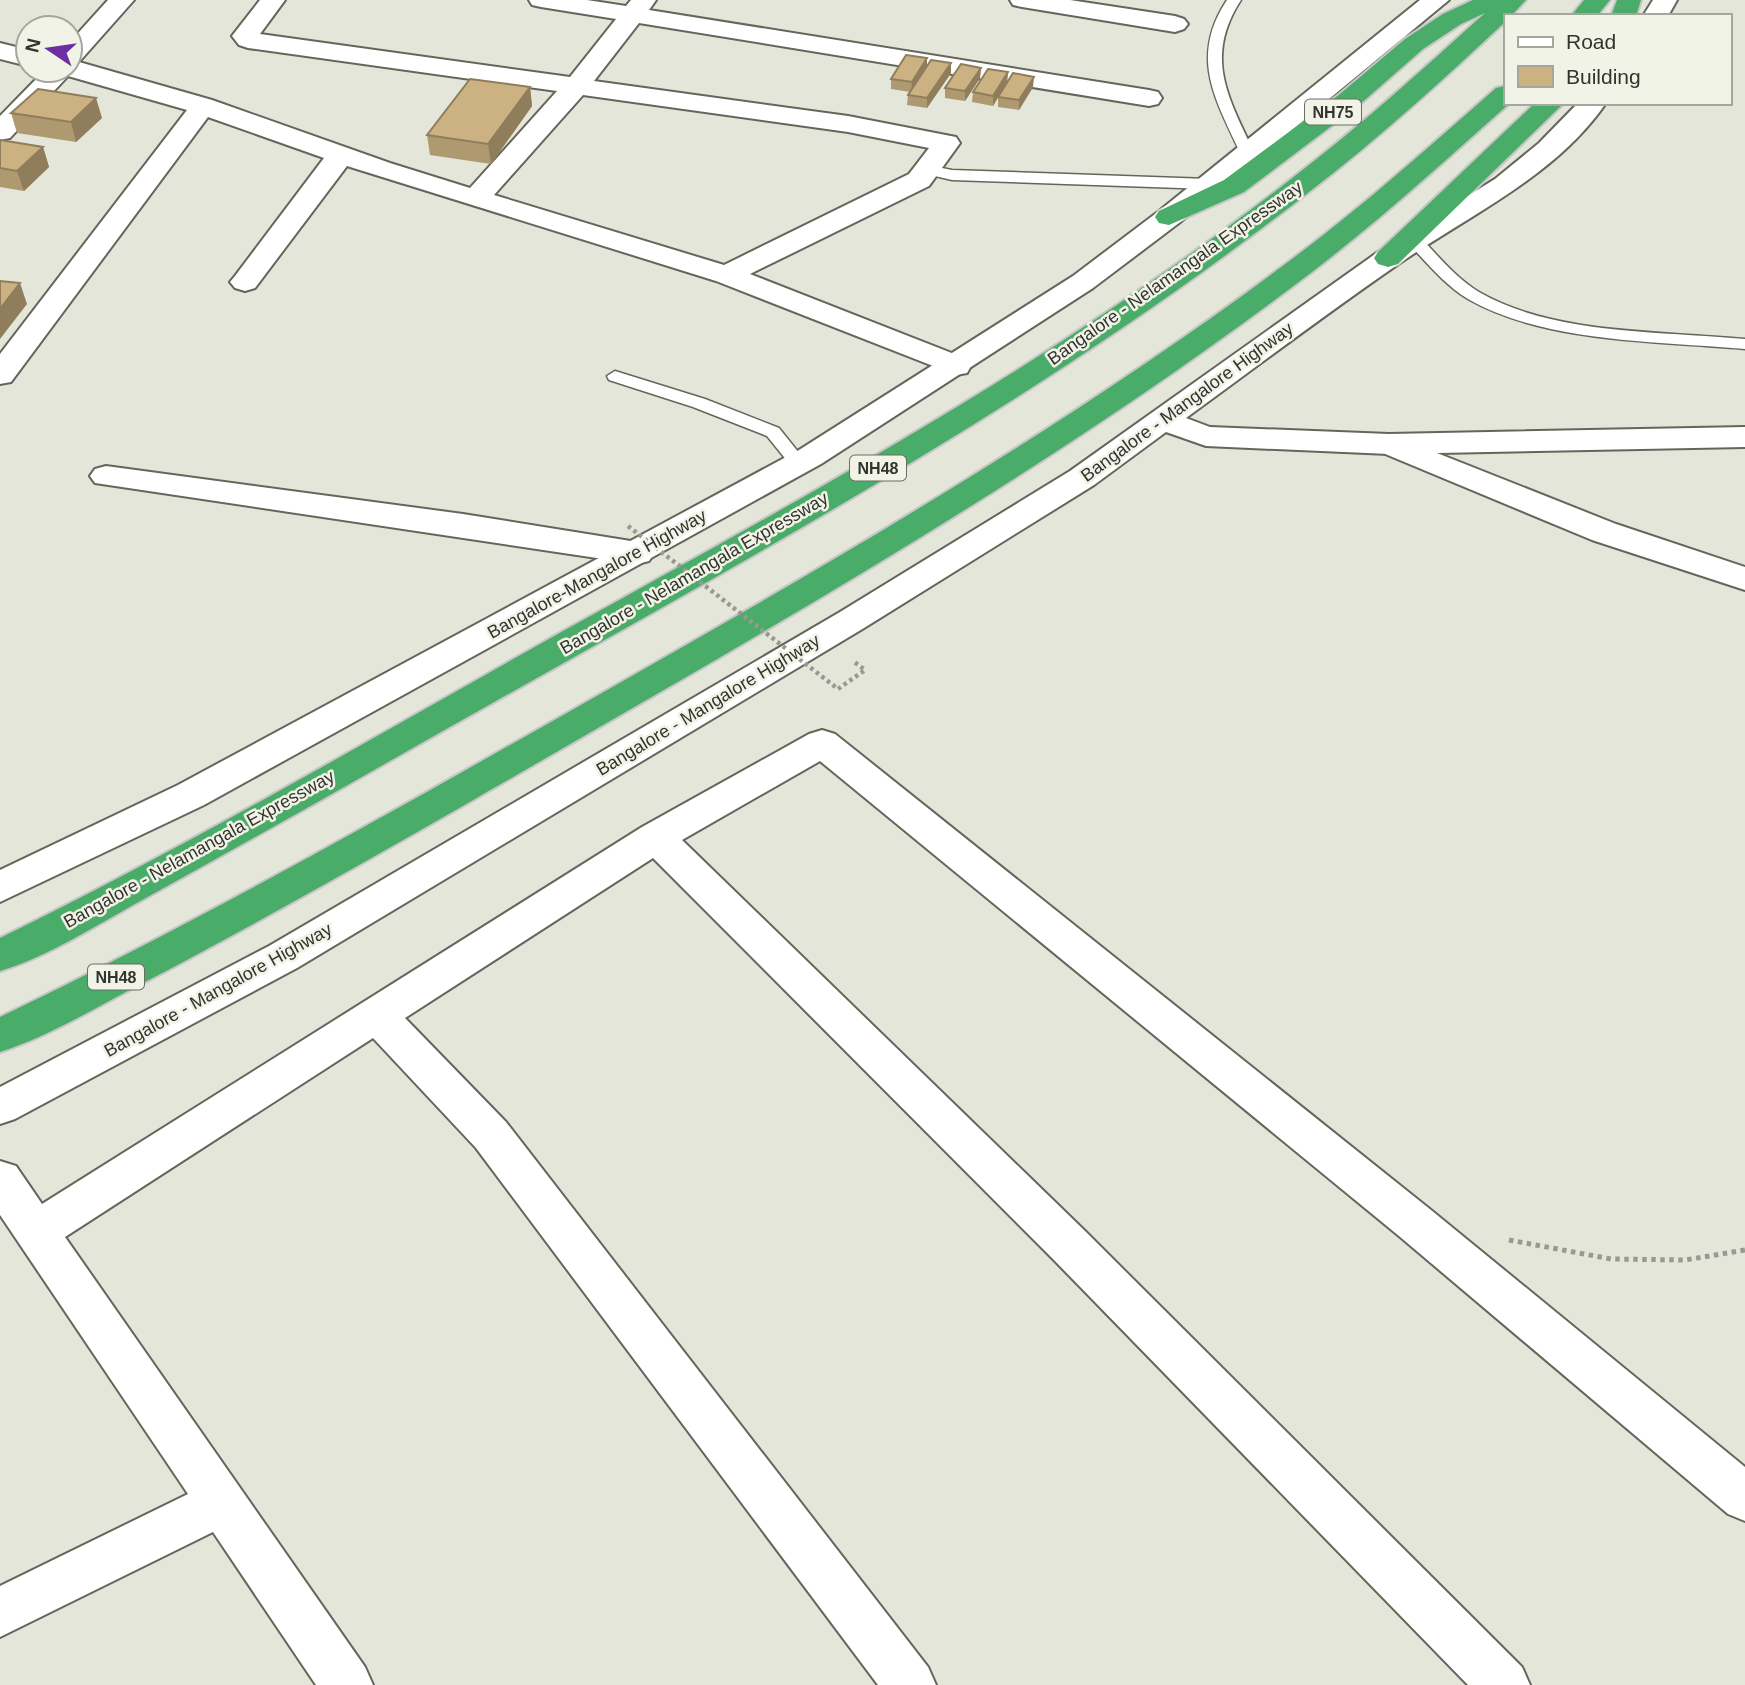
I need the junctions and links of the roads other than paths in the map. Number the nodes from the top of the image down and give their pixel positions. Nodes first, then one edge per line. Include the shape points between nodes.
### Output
1 (122, 0) edge
2 (273, 0) edge
3 (541, 0) edge
4 (1022, 0) edge
5 (1234, 0) edge
6 (1437, 0) edge
7 (1493, 0) edge
8 (1514, 0) edge
9 (1598, 0) edge
10 (637, 8) edge
11 (1585, 14) edge
12 (1175, 24) dead end
13 (84, 42) edge
14 (84, 72) edge
15 (46, 84) edge
16 (577, 85) junction
17 (1504, 95) edge
18 (1149, 98) dead end
19 (1549, 105) edge
20 (1591, 105) edge
21 (203, 106) junction
22 (0, 132) edge
23 (1247, 152) junction
24 (341, 155) junction
25 (927, 170) junction
26 (1209, 184) junction
27 (476, 198) junction
28 (1169, 217) junction
29 (1402, 249) junction
30 (726, 275) junction
31 (245, 282) dead end
32 (1745, 344) edge
33 (956, 366) junction
34 (0, 375) edge
35 (615, 376) dead end
36 (1162, 420) junction
37 (1740, 438) edge
38 (1390, 444) junction
39 (798, 463) junction
40 (106, 476) dead end
41 (632, 539) junction
42 (1745, 579) edge
43 (656, 837) junction
44 (0, 887) edge
45 (0, 956) edge
46 (376, 1015) junction
47 (0, 1036) edge
48 (0, 1107) edge
49 (0, 1179) edge
50 (37, 1232) junction
51 (1745, 1498) edge
52 (222, 1503) junction
53 (0, 1612) edge
54 (347, 1685) edge
55 (910, 1685) edge
56 (1504, 1685) edge

1 - 13 street
2 - 16 street via 245,36 248,40
3 - 10 street
4 - 12 street
5 - 23 lane via 1220,17 1211,58 1219,89
6 - 23 street, Bangalore-Mangalore Highway
7 - 28 highway, NH75 via 1414,44 1349,100 1234,186
8 - 45 highway, Bangalore - Nelamangala Expressway / NH48 via 1370,132 1250,224 1099,329 887,463 189,856
9 - 11 highway
10 - 16 street
10 - 18 street
14 - 21 street
15 - 22 street
16 - 25 street via 848,124 946,143
16 - 27 street
17 - 47 highway, NH48 via 1373,211 1152,373 1034,451 438,803
19 - 29 highway
20 - 29 street, Bangalore - Mangalore Highway via 1549,149 1505,185
21 - 24 street
21 - 34 street
23 - 26 street, Bangalore-Mangalore Highway
24 - 27 street
24 - 31 street
25 - 26 lane via 953,175
25 - 30 street via 919,180
26 - 28 street, Bangalore-Mangalore Highway
27 - 30 street
28 - 33 street, Bangalore-Mangalore Highway / NH75 via 1083,282
29 - 32 lane via 1483,300 1551,324
29 - 36 street, Bangalore - Mangalore Highway
30 - 33 street
33 - 39 street, Bangalore-Mangalore Highway / NH75
35 - 39 lane via 773,432
36 - 38 street via 1206,436
36 - 48 street, Bangalore - Mangalore Highway via 1082,478 809,646 283,957
37 - 38 street
38 - 42 street via 1604,532
39 - 41 street, Bangalore-Mangalore Highway / NH75
40 - 41 street via 463,525
41 - 44 street, Bangalore-Mangalore Highway / NH75 via 191,795
43 - 46 street
43 - 51 street via 822,743 1415,1223
43 - 56 street via 1069,1245
46 - 50 street
46 - 55 street via 491,1135
49 - 50 street
50 - 52 street
52 - 53 street
52 - 54 street

